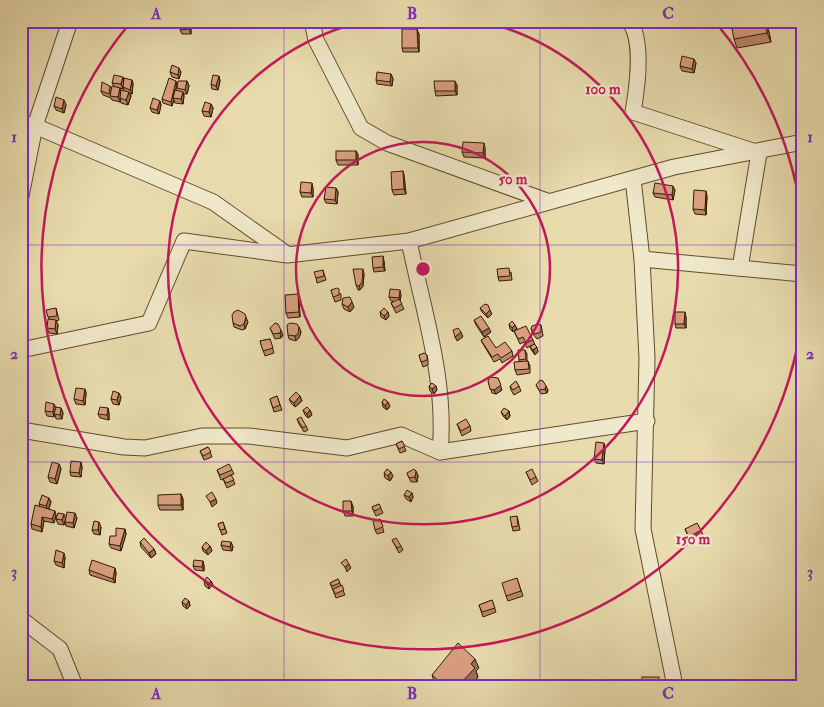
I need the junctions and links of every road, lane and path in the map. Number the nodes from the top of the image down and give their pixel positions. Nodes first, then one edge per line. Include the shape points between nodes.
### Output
1 (70, 21) edge
2 (312, 21) edge
3 (629, 21) edge
4 (28, 125) edge
5 (803, 142) edge
6 (759, 153) junction
7 (633, 178) junction
8 (21, 196) edge
9 (547, 201) junction
10 (409, 241) junction
11 (287, 255) junction
12 (642, 259) junction
13 (740, 268) junction
14 (803, 274) edge
15 (21, 350) edge
16 (647, 421) junction
17 (21, 430) edge
18 (440, 452) junction
19 (21, 619) edge
20 (75, 686) edge
21 (675, 686) edge

1 - 4 street
2 - 9 street via 316,40 361,128 387,144
3 - 6 street via 635,29 638,82 633,112
4 - 8 street
4 - 11 street via 214,202
5 - 6 street
6 - 7 street via 674,167
6 - 13 street
7 - 9 street
7 - 12 street
9 - 10 street
10 - 11 street
10 - 18 street via 440,385
11 - 15 street via 184,241 149,323
12 - 13 street
12 - 16 street
13 - 14 street
16 - 18 street
16 - 21 street via 644,529
17 - 18 street via 145,448 202,436 250,436 346,448 401,435
19 - 20 street via 60,648

